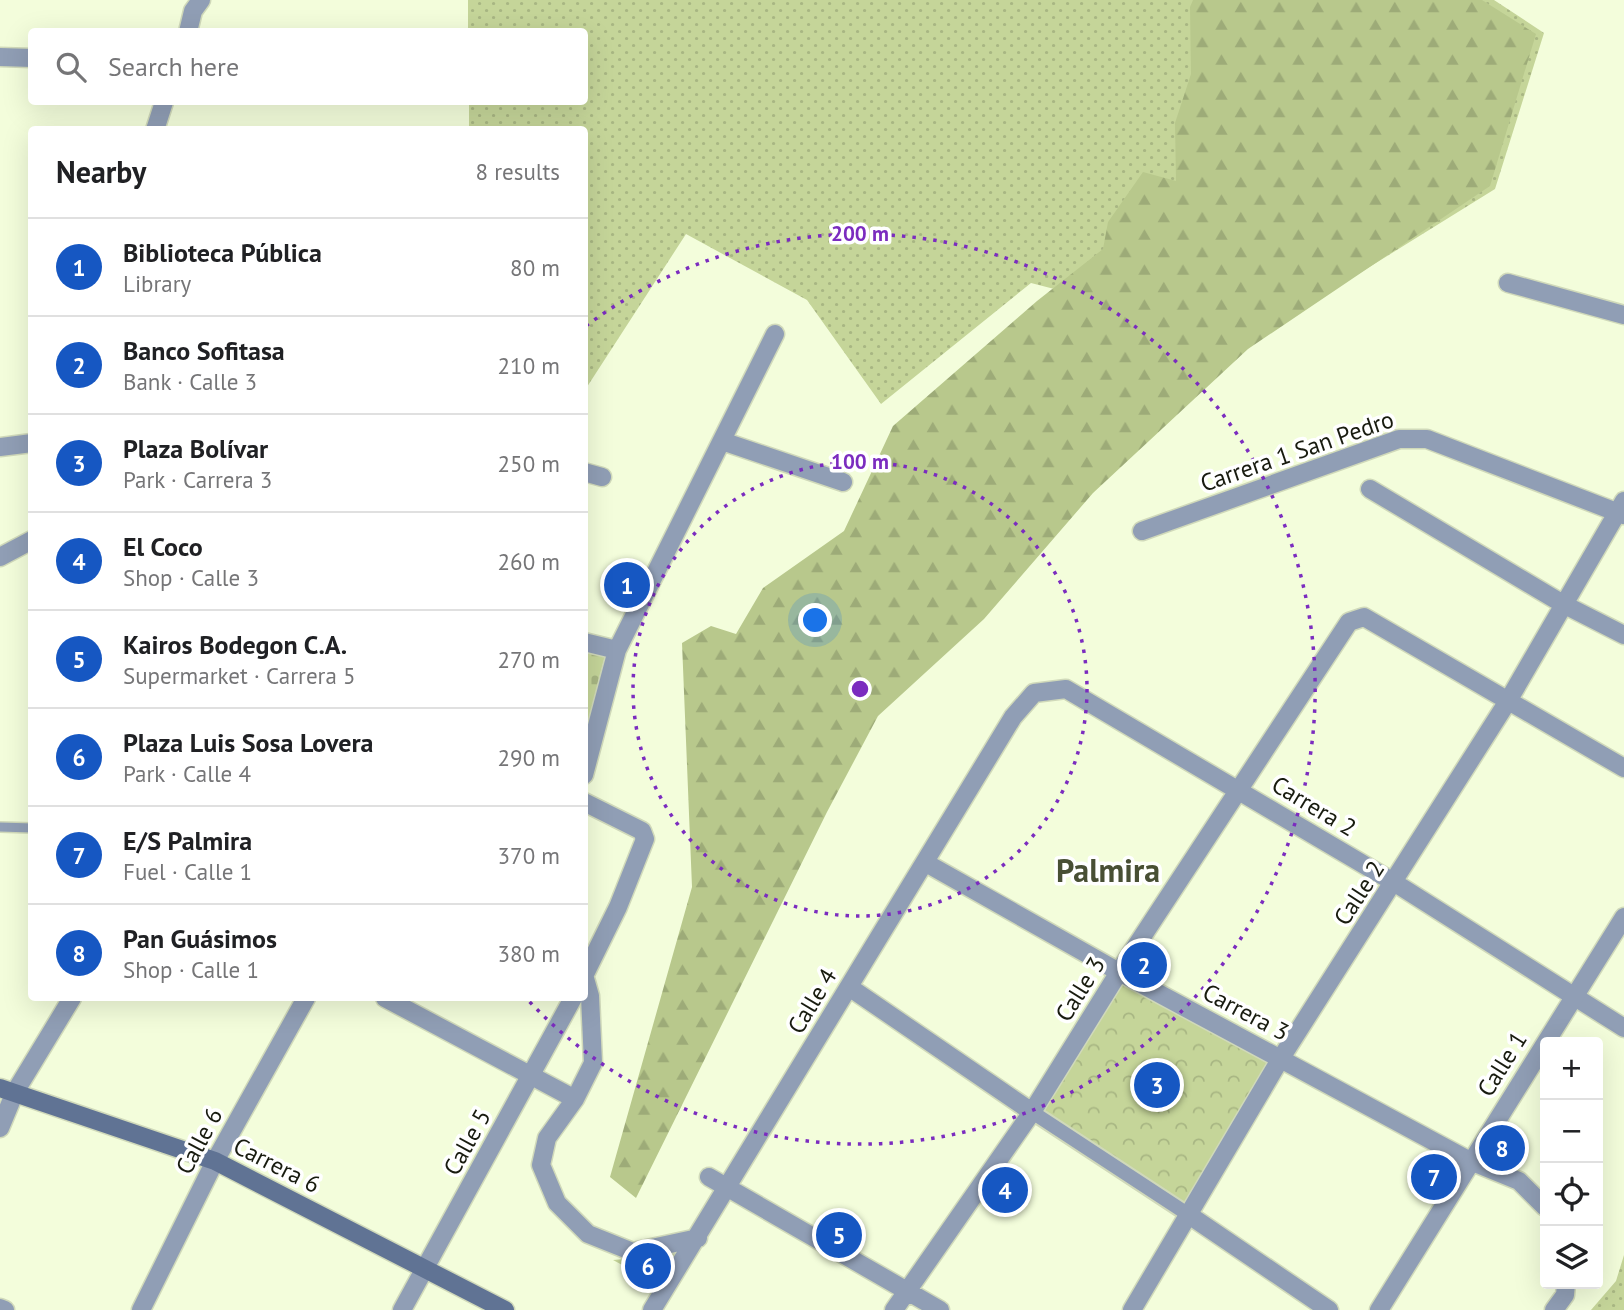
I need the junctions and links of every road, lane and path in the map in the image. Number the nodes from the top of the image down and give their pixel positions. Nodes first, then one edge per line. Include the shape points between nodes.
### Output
1 (201, 0) edge
2 (189, 28) edge
3 (0, 57) edge
4 (28, 58) edge
5 (163, 105) edge
6 (156, 126) edge
7 (1508, 283) dead end
8 (1624, 316) edge
9 (775, 334) dead end
10 (722, 440) junction
11 (28, 444) edge
12 (0, 447) edge
13 (588, 473) edge
14 (603, 477) dead end
15 (843, 482) dead end
16 (1370, 489) dead end
17 (1622, 509) edge
18 (1142, 531) dead end
19 (28, 542) edge
20 (28, 557) edge
21 (0, 558) edge
22 (1563, 604) junction
23 (1624, 635) edge
24 (588, 643) edge
25 (617, 650) junction
26 (1508, 701) junction
27 (1013, 717) joint
28 (588, 760) edge
29 (1624, 768) edge
30 (1238, 789) junction
31 (588, 804) edge
32 (0, 827) edge
33 (28, 828) edge
34 (926, 863) junction
35 (1395, 883) junction
36 (1624, 916) edge
37 (588, 969) edge
38 (1119, 972) junction
39 (849, 987) junction
40 (588, 988) edge
41 (1574, 997) junction
42 (70, 1001) edge
43 (304, 1001) edge
44 (391, 1001) edge
45 (571, 1001) edge
46 (1624, 1028) edge
47 (1281, 1058) junction
48 (532, 1075) junction
49 (7, 1090) edge
50 (575, 1099) junction
51 (1032, 1112) junction
52 (0, 1128) edge
53 (215, 1161) junction
54 (1470, 1161) junction
55 (709, 1177) dead end
56 (728, 1188) junction
57 (1540, 1202) edge
58 (1189, 1215) junction
59 (698, 1238) junction
60 (425, 1268) junction
61 (1566, 1289) edge
62 (907, 1290) junction
63 (141, 1310) edge
64 (402, 1310) edge
65 (505, 1310) edge
66 (652, 1310) edge
67 (894, 1310) edge
68 (940, 1310) edge
69 (1132, 1310) edge
70 (1329, 1310) edge
71 (1378, 1310) edge
72 (1553, 1310) edge

1 - 2 street
3 - 4 street
5 - 6 street
7 - 8 street
9 - 10 street
10 - 15 street
10 - 25 street
11 - 12 street
13 - 14 street
16 - 22 street
17 - 18 street, Carrera 1 San Pedro via 1413,437
17 - 22 street, Calle 2
19 - 21 street
20 - 21 street
22 - 23 street
22 - 26 street, Calle 2
24 - 25 street
25 - 28 street
26 - 29 street
26 - 30 street, Calle 3 via 1364,617 1349,622
26 - 35 street, Calle 2
27 - 30 street, Carrera 2 via 1034,693 1066,689
27 - 34 street, Calle 4
30 - 35 street, Carrera 2
30 - 38 street, Calle 3
31 - 37 street via 642,831 646,839
32 - 33 lane
34 - 38 street, Carrera 3
34 - 39 street, Calle 4
35 - 41 street, Carrera 2
35 - 47 street, Calle 2
36 - 41 street, Calle 1
38 - 47 street, Carrera 3
38 - 51 street, Calle 3
39 - 51 street
39 - 56 street, Calle 4
40 - 50 street via 593,1063
41 - 46 street, Carrera 2
41 - 54 street, Calle 1
42 - 49 street
43 - 53 street, Calle 6
44 - 48 street
45 - 48 street, Calle 5
47 - 54 street, Carrera 3
47 - 58 street, Calle 2
48 - 50 street
48 - 60 street, Calle 5
49 - 52 street
49 - 53 main road, Carrera 6
50 - 59 street via 547,1138 541,1165 557,1203 588,1234 633,1252
51 - 58 street
51 - 62 street, Calle 3
53 - 60 main road, Carrera 6
53 - 63 street, Calle 6
54 - 57 street, Carrera 3 via 1518,1181
54 - 71 street, Calle 1
55 - 56 street
56 - 59 street, Calle 4
56 - 62 street
58 - 69 street, Calle 2
58 - 70 street
59 - 66 street, Calle 4
60 - 64 street, Calle 5
60 - 65 main road, Carrera 6
61 - 72 street
62 - 67 street, Calle 3
62 - 68 street

